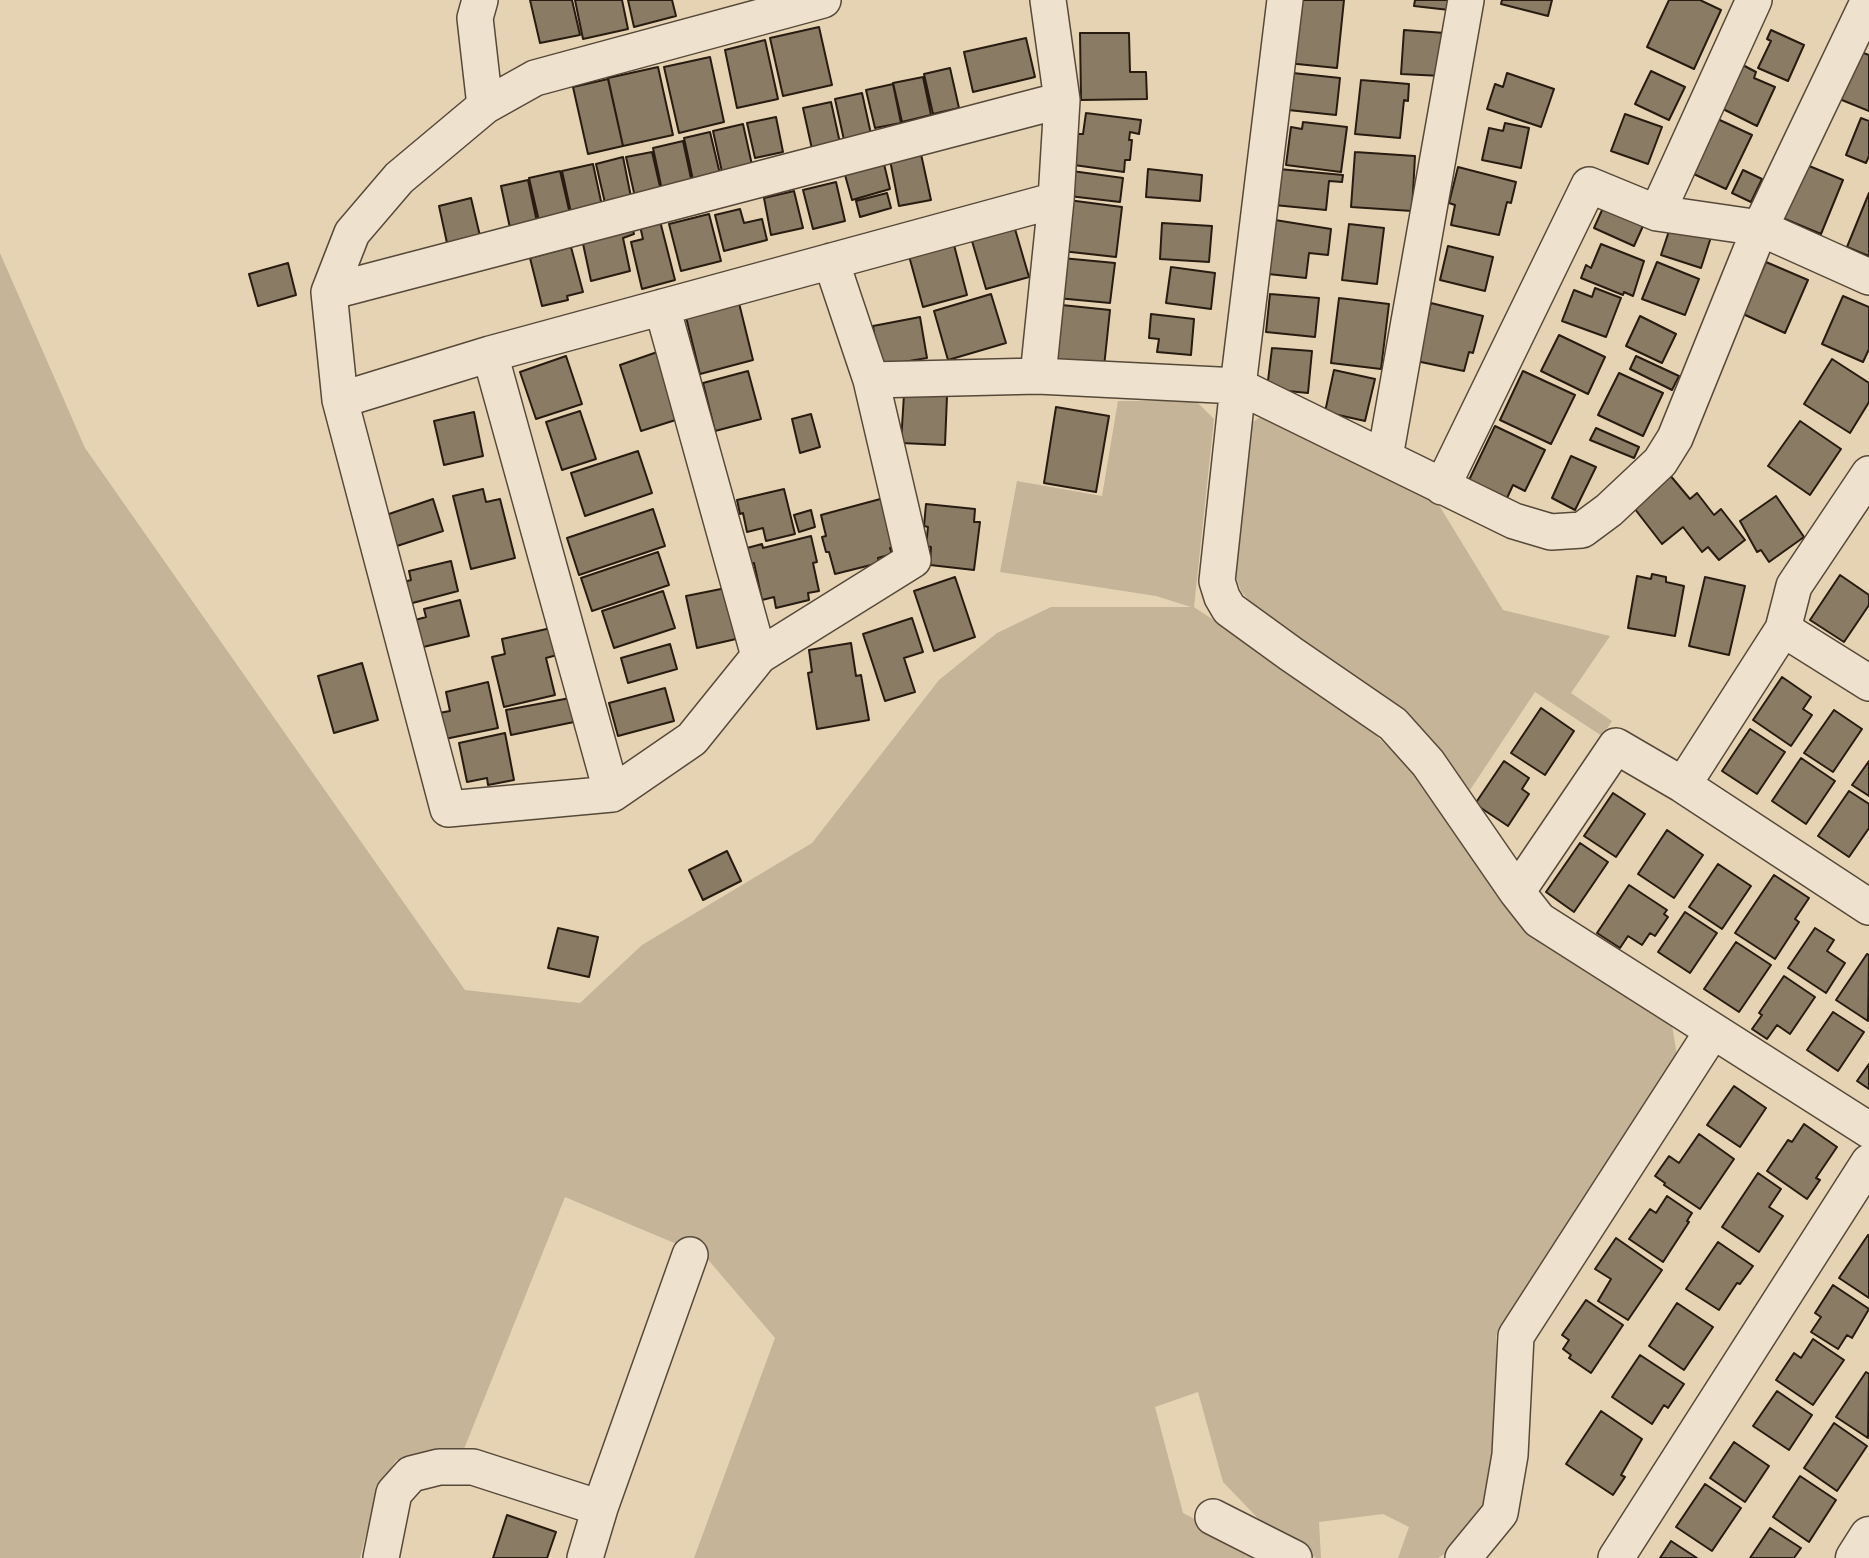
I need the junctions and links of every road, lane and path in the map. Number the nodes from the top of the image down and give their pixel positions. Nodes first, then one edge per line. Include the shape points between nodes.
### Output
1 (480, 0) edge
2 (823, 0) edge
3 (1048, 0) edge
4 (1285, 0) edge
5 (1466, 0) edge
6 (1754, 0) edge
7 (1868, 0) edge
8 (1062, 100) junction
9 (485, 106) junction
10 (1056, 200) junction
11 (1657, 213) junction
12 (1760, 228) junction
13 (831, 261) junction
14 (1869, 277) edge
15 (329, 292) junction
16 (662, 307) junction
17 (490, 354) junction
18 (1038, 376) junction
19 (871, 380) junction
20 (1238, 386) junction
21 (340, 400) junction
22 (1385, 457) junction
23 (1869, 474) edge
24 (1442, 487) junction
25 (1783, 629) junction
26 (760, 656) junction
27 (1869, 683) edge
28 (1683, 786) junction
29 (612, 793) junction
30 (1517, 892) junction
31 (1869, 907) edge
32 (1712, 1032) junction
33 (1869, 1130) edge
34 (1869, 1162) edge
35 (691, 1255) dead end
36 (600, 1508) junction
37 (1213, 1517) dead end
38 (1869, 1536) edge
39 (381, 1558) edge
40 (585, 1558) edge
41 (1294, 1558) edge
42 (1463, 1558) edge
43 (1616, 1558) edge
44 (1855, 1558) edge

1 - 9 street via 474,18
2 - 9 street via 535,78
3 - 8 street
4 - 20 street
5 - 22 street
6 - 11 street
7 - 12 street
8 - 10 street
8 - 15 street
9 - 15 street via 399,178 352,233
10 - 13 street
10 - 18 street
11 - 12 street
11 - 24 street via 1589,185
12 - 14 street
12 - 24 street via 1675,438 1660,462 1609,510 1582,530 1551,532 1514,521
13 - 16 street
13 - 19 street
15 - 21 street
16 - 17 street
16 - 26 street
17 - 21 street
17 - 29 street
18 - 19 street
18 - 20 street
19 - 26 street via 914,560
20 - 22 street
20 - 30 street via 1217,581 1222,597 1229,609 1393,724 1429,762
21 - 29 street via 448,809
22 - 24 street
23 - 25 street via 1794,586
25 - 27 street
25 - 28 street
26 - 29 street via 692,739
28 - 30 street via 1616,746
28 - 31 street
30 - 32 street via 1539,920
32 - 33 street
32 - 42 street via 1516,1336 1510,1455 1500,1513
34 - 43 street
35 - 36 street
36 - 39 street via 473,1467 439,1467 411,1474 394,1493
36 - 40 street
37 - 41 street
38 - 44 street

